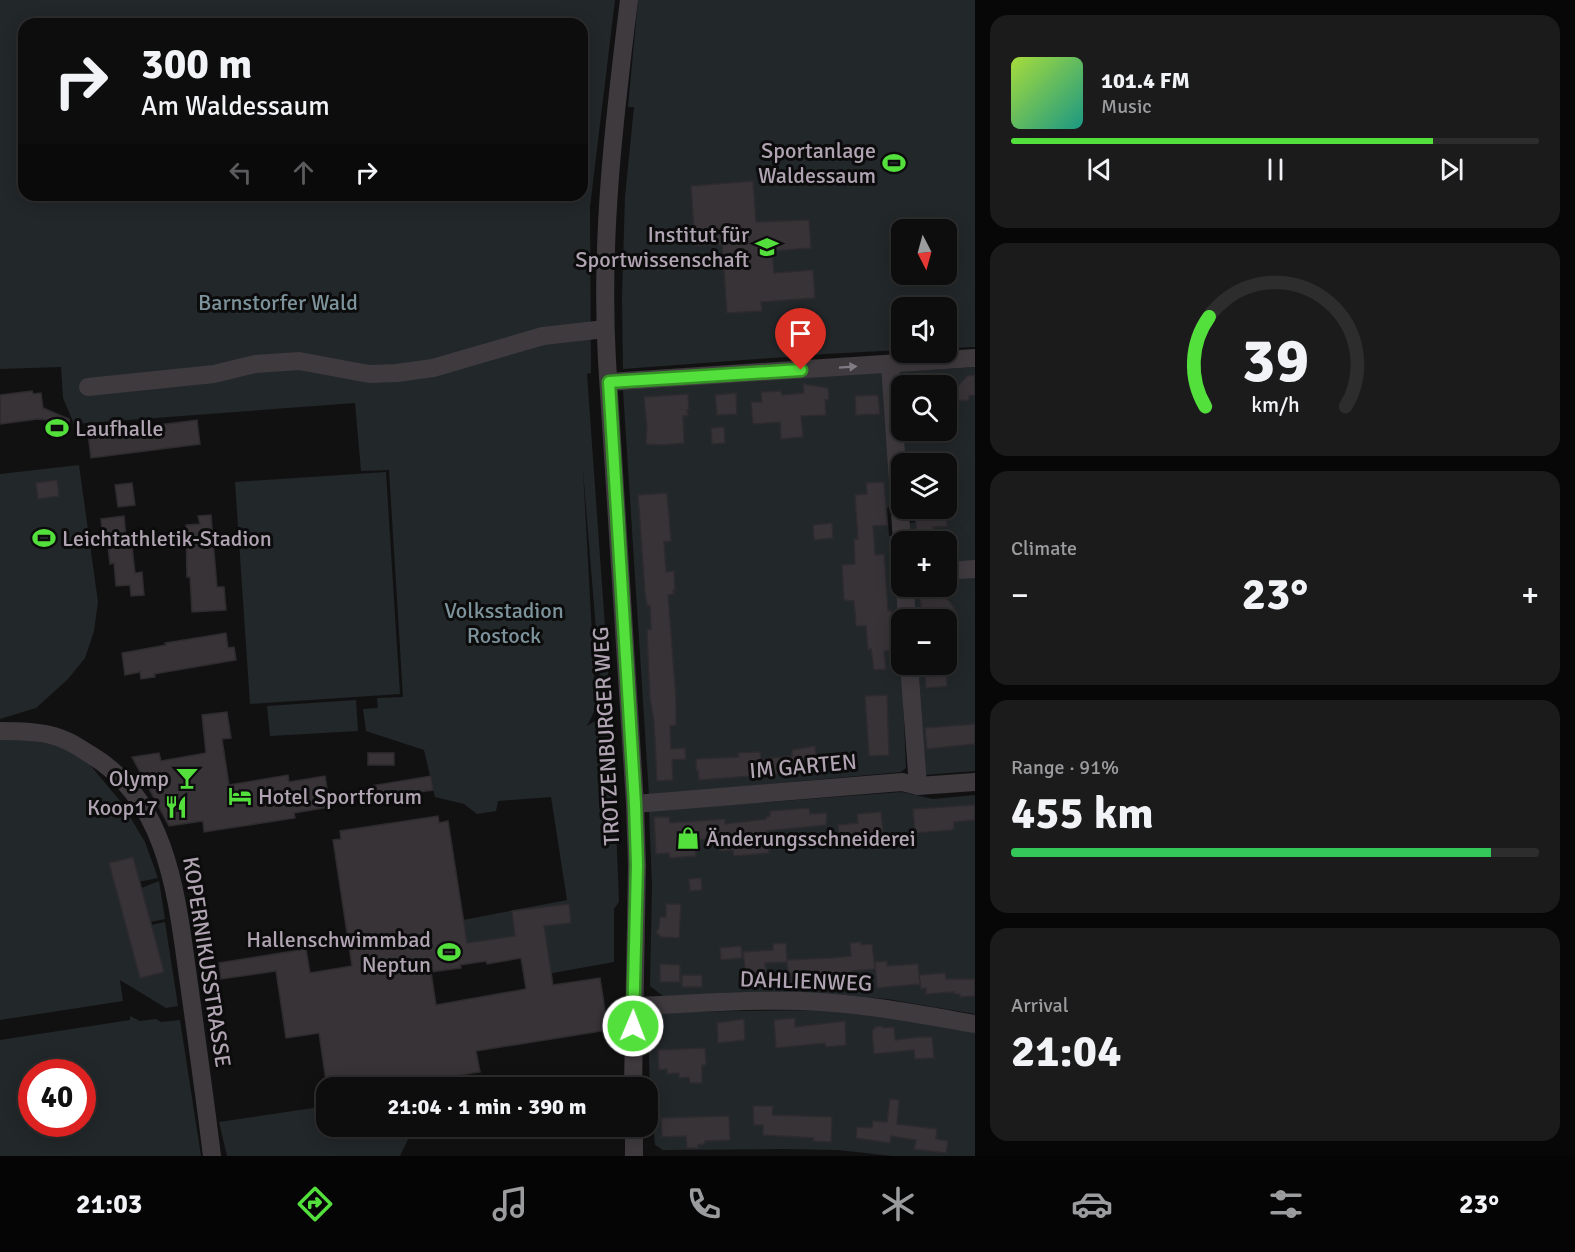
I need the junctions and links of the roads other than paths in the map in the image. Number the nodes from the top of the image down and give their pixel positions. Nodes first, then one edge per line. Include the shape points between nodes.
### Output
1 (629, 0) edge
2 (605, 329) junction
3 (975, 358) edge
4 (890, 364) junction
5 (614, 382) junction
6 (88, 387) dead end
7 (901, 531) edge
8 (975, 569) edge
9 (957, 570) edge
10 (910, 675) edge
11 (0, 731) edge
12 (975, 782) edge
13 (918, 786) junction
14 (635, 804) junction
15 (634, 1006) junction
16 (975, 1024) edge
17 (633, 1077) edge
18 (634, 1137) edge
19 (213, 1156) edge
20 (634, 1156) edge

1 - 2 street, TROTZENBURGER WEG via 606,217
2 - 5 street, TROTZENBURGER WEG
2 - 6 street via 543,336 433,368 397,373 369,374 299,361
3 - 4 street
5 -> 4 street
4 - 7 street
5 - 14 street, TROTZENBURGER WEG
8 - 9 street
10 - 13 street
11 - 19 street, KOPERNIKUSSTRASSE via 50,735 69,742 103,762 146,809 165,851 171,876
12 - 13 street, IM GARTEN
13 - 14 street, IM GARTEN via 902,782
14 - 15 street, TROTZENBURGER WEG
15 - 16 street, DAHLIENWEG via 803,1001 866,1006
15 - 17 street, TROTZENBURGER WEG
18 - 20 street

